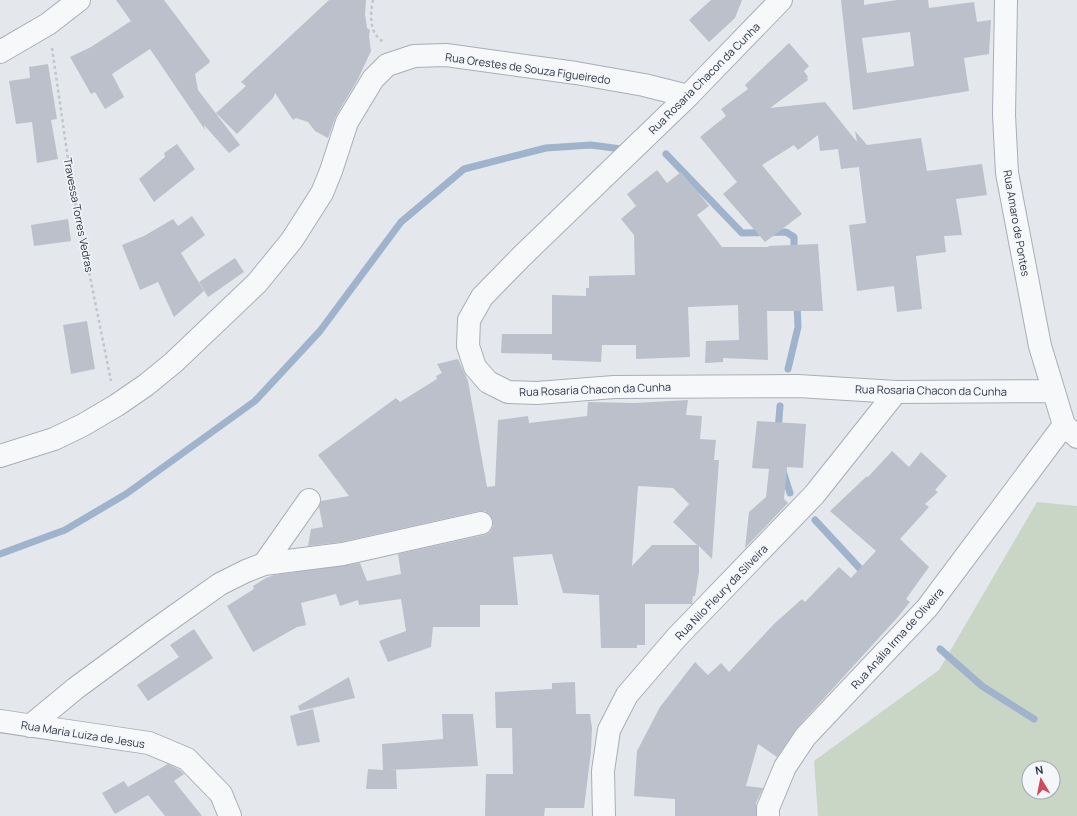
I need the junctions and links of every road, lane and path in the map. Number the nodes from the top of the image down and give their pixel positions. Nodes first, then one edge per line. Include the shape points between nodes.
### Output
1 (79, 0) edge
2 (372, 0) edge
3 (781, 0) edge
4 (1006, 0) edge
5 (48, 24) junction
6 (0, 52) edge
7 (414, 56) junction
8 (688, 96) junction
9 (1052, 391) junction
10 (896, 392) junction
11 (117, 405) junction
12 (1070, 431) edge
13 (0, 456) edge
14 (309, 500) dead end
15 (481, 523) dead end
16 (264, 564) junction
17 (0, 721) edge
18 (30, 726) junction
19 (230, 816) edge
20 (604, 816) edge
21 (768, 816) edge

1 - 5 street
2 - 7 path via 370,17 378,39
3 - 8 street, Rua Rosaria Chacon da Cunha
4 - 9 street, Rua Amaro de Pontes via 1004,115 1007,173 1040,346
5 - 6 street
5 - 11 path, Travessa Torres Vedras via 72,187
7 - 8 street, Rua Orestes de Souza Figueiredo via 446,55 576,73
7 - 11 street, Rua Orestes de Souza Figueiredo via 387,65 373,79 347,122 322,193 292,240 257,283 173,363
8 - 10 street, Rua Rosaria Chacon da Cunha via 482,297 469,320 468,346 475,367 488,382 508,392 537,393 614,387 798,386
9 - 10 street, Rua Rosaria Chacon da Cunha
9 - 12 street, Rua Amaro de Pontes
10 - 20 street, Rua Nilo Fleury da Silveira via 814,494 677,637 627,695 609,730 603,771
11 - 13 street, Rua Orestes de Souza Figueiredo via 54,439
12 - 21 street, Rua Anália Irma de Oliveira via 927,608 806,737 785,767 768,808
14 - 16 street
15 - 16 street via 343,554
16 - 18 street via 220,584 76,688
17 - 18 street, Rua Maria Luiza de Jesus
18 - 19 street, Rua Maria Luiza de Jesus via 149,743 187,759 221,794

